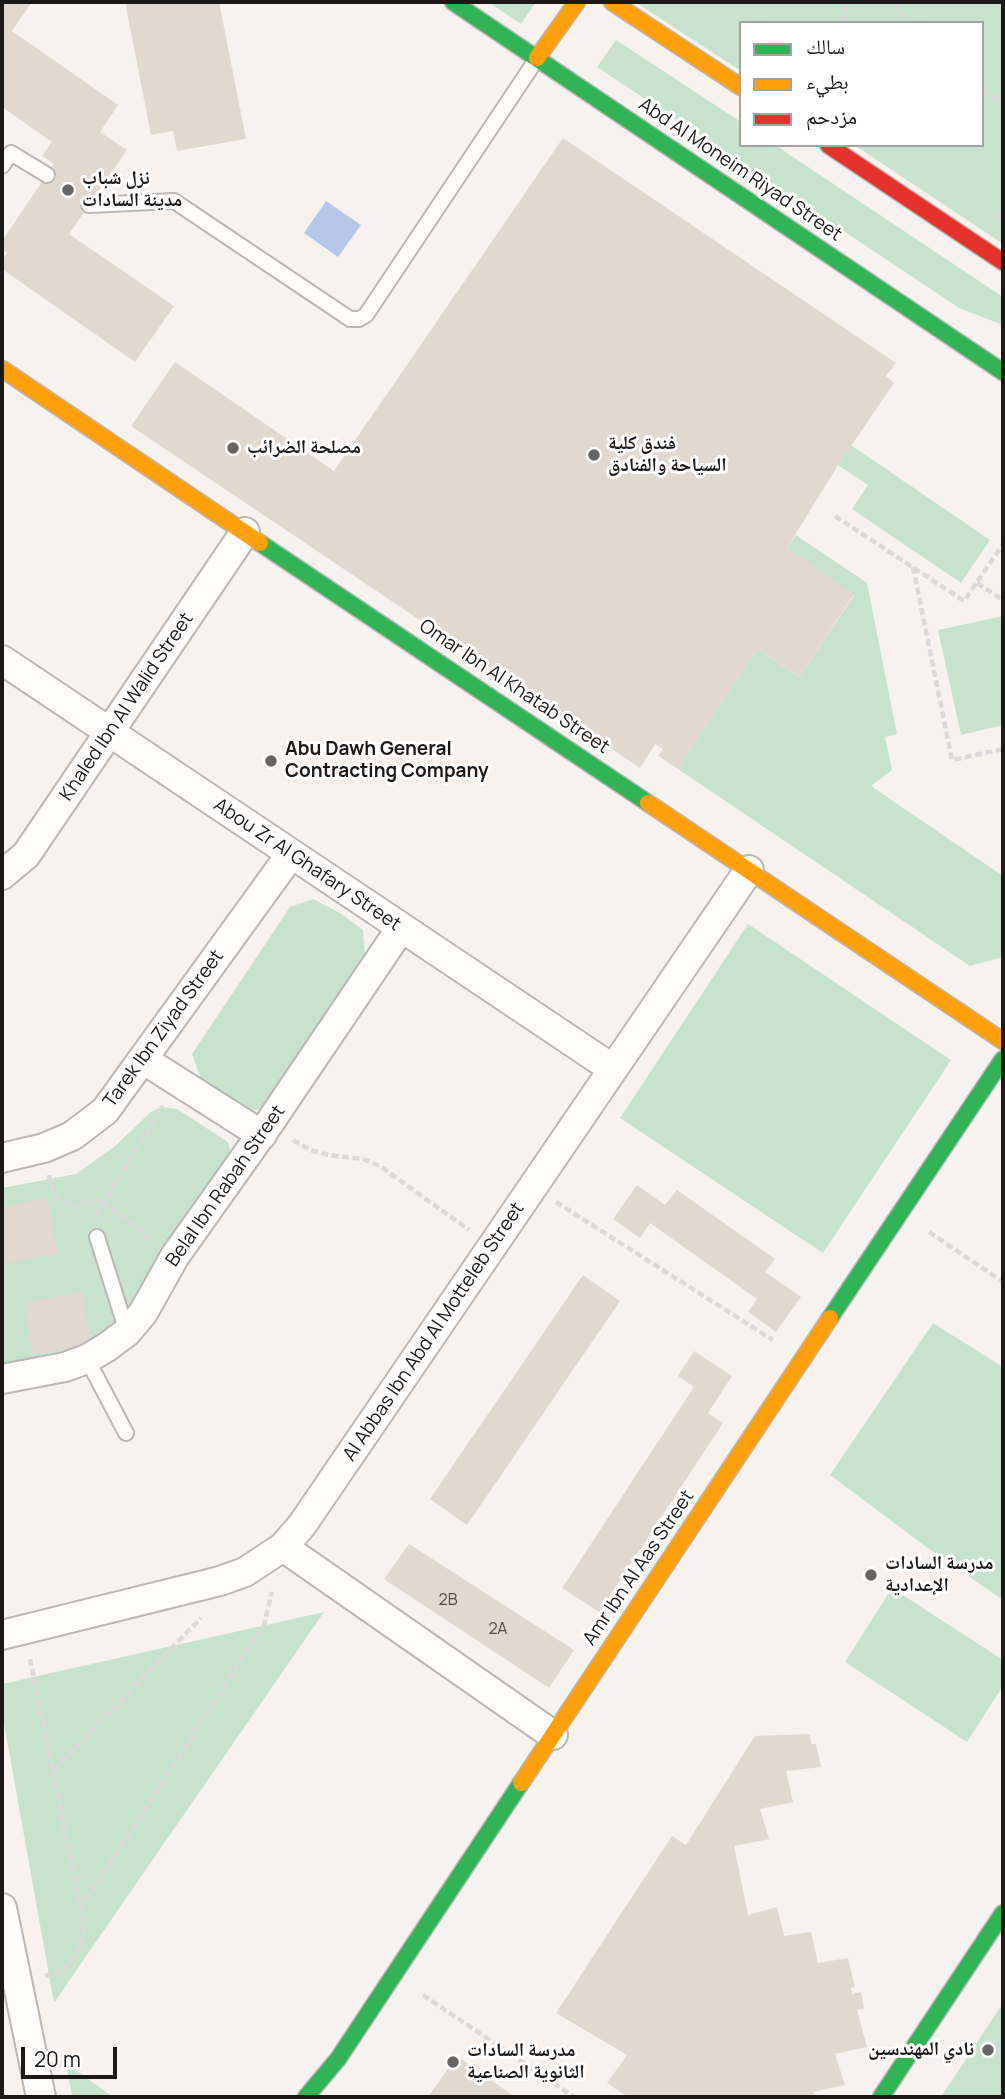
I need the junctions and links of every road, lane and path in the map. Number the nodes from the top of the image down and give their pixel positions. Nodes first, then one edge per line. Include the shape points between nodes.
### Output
1 (453, 2) edge
2 (576, 2) edge
3 (612, 2) edge
4 (849, 2) edge
5 (895, 2) edge
6 (845, 21) edge
7 (900, 21) edge
8 (537, 58) junction
9 (739, 86) edge
10 (984, 90) edge
11 (1003, 103) edge
12 (831, 147) edge
13 (2, 166) edge
14 (47, 175) dead end
15 (89, 205) dead end
16 (1003, 262) edge
17 (2, 369) edge
18 (1003, 372) edge
19 (835, 516) dead end
20 (245, 532) junction
21 (1003, 544) edge
22 (913, 567) junction
23 (977, 583) junction
24 (1003, 600) edge
25 (2, 660) edge
26 (109, 732) junction
27 (1003, 749) edge
28 (291, 854) junction
29 (749, 870) junction
30 (2, 875) edge
31 (401, 928) junction
32 (1003, 1041) edge
33 (1003, 1059) edge
34 (144, 1060) junction
35 (613, 1069) junction
36 (178, 1082) junction
37 (265, 1130) junction
38 (44, 1148) junction
39 (2, 1158) edge
40 (533, 1187) junction
41 (102, 1201) junction
42 (901, 1213) junction
43 (97, 1237) joint
44 (492, 1246) junction
45 (175, 1256) junction
46 (1003, 1282) edge
47 (127, 1332) junction
48 (87, 1359) junction
49 (803, 1360) junction
50 (2, 1380) edge
51 (126, 1433) dead end
52 (283, 1547) junction
53 (206, 1612) dead end
54 (13, 1632) edge
55 (553, 1735) junction
56 (53, 1771) junction
57 (2, 1908) edge
58 (82, 1909) junction
59 (1003, 1913) edge
60 (394, 1975) junction
61 (17, 1983) junction
62 (41, 2097) edge
63 (306, 2097) edge
64 (574, 2097) edge
65 (881, 2097) edge

1 - 8 street, Abd Al Moneim Riyad Street
2 - 8 street
3 - 9 street
4 - 6 path
5 - 7 path
8 - 15 lane via 366,315 359,318 351,319 174,201
8 - 18 street, Abd Al Moneim Riyad Street
10 - 11 path
12 - 16 street
13 - 14 lane via 10,153
17 - 20 street, Omar Ibn Al Khatab Street
19 - 22 path
20 - 26 street, Khaled Ibn Al Walid Street
20 - 29 street, Omar Ibn Al Khatab Street
21 - 23 path
22 - 23 path via 964,601
22 - 27 path via 952,760
23 - 24 path
25 - 26 street, Abou Zr Al Ghafary Street
26 - 28 street, Abou Zr Al Ghafary Street
26 - 30 street, Khaled Ibn Al Walid Street via 26,855
28 - 31 street, Abou Zr Al Ghafary Street
28 - 34 street, Tarek Ibn Ziyad Street
29 - 32 street, Omar Ibn Al Khatab Street
29 - 35 street, Al Abbas Ibn Abd Al Motteleb Street
31 - 35 street, Abou Zr Al Ghafary Street
31 - 37 street, Belal Ibn Rabah Street
33 - 42 street, Amr Ibn Al Aas Street
34 - 36 street
34 - 38 street, Tarek Ibn Ziyad Street via 104,1111 72,1136
35 - 40 street, Al Abbas Ibn Abd Al Motteleb Street
36 - 37 street
36 - 41 path
37 - 44 path via 310,1150 380,1166
37 - 45 street, Belal Ibn Rabah Street
38 - 39 street, Tarek Ibn Ziyad Street
38 - 41 path via 58,1199 75,1206
40 - 44 street, Al Abbas Ibn Abd Al Motteleb Street
40 - 49 path
41 - 43 path via 94,1225
41 - 45 path
42 - 46 path
42 - 49 street, Amr Ibn Al Aas Street
43 - 47 lane
44 - 52 street, Al Abbas Ibn Abd Al Motteleb Street
45 - 47 street, Belal Ibn Rabah Street
47 - 48 street, Belal Ibn Rabah Street
48 - 50 street, Belal Ibn Rabah Street
48 - 51 lane
49 - 55 street, Amr Ibn Al Aas Street
52 - 54 street, Al Abbas Ibn Abd Al Motteleb Street via 245,1572 220,1581
52 - 55 street
52 - 58 path via 264,1625
53 - 56 path
54 - 56 path
55 - 60 street, Amr Ibn Al Aas Street
56 - 58 path
57 - 61 street
58 - 61 path via 83,1939 68,1965 56,1973
59 - 65 street
60 - 63 street, Amr Ibn Al Aas Street via 338,2059
60 - 64 path
61 - 62 street

